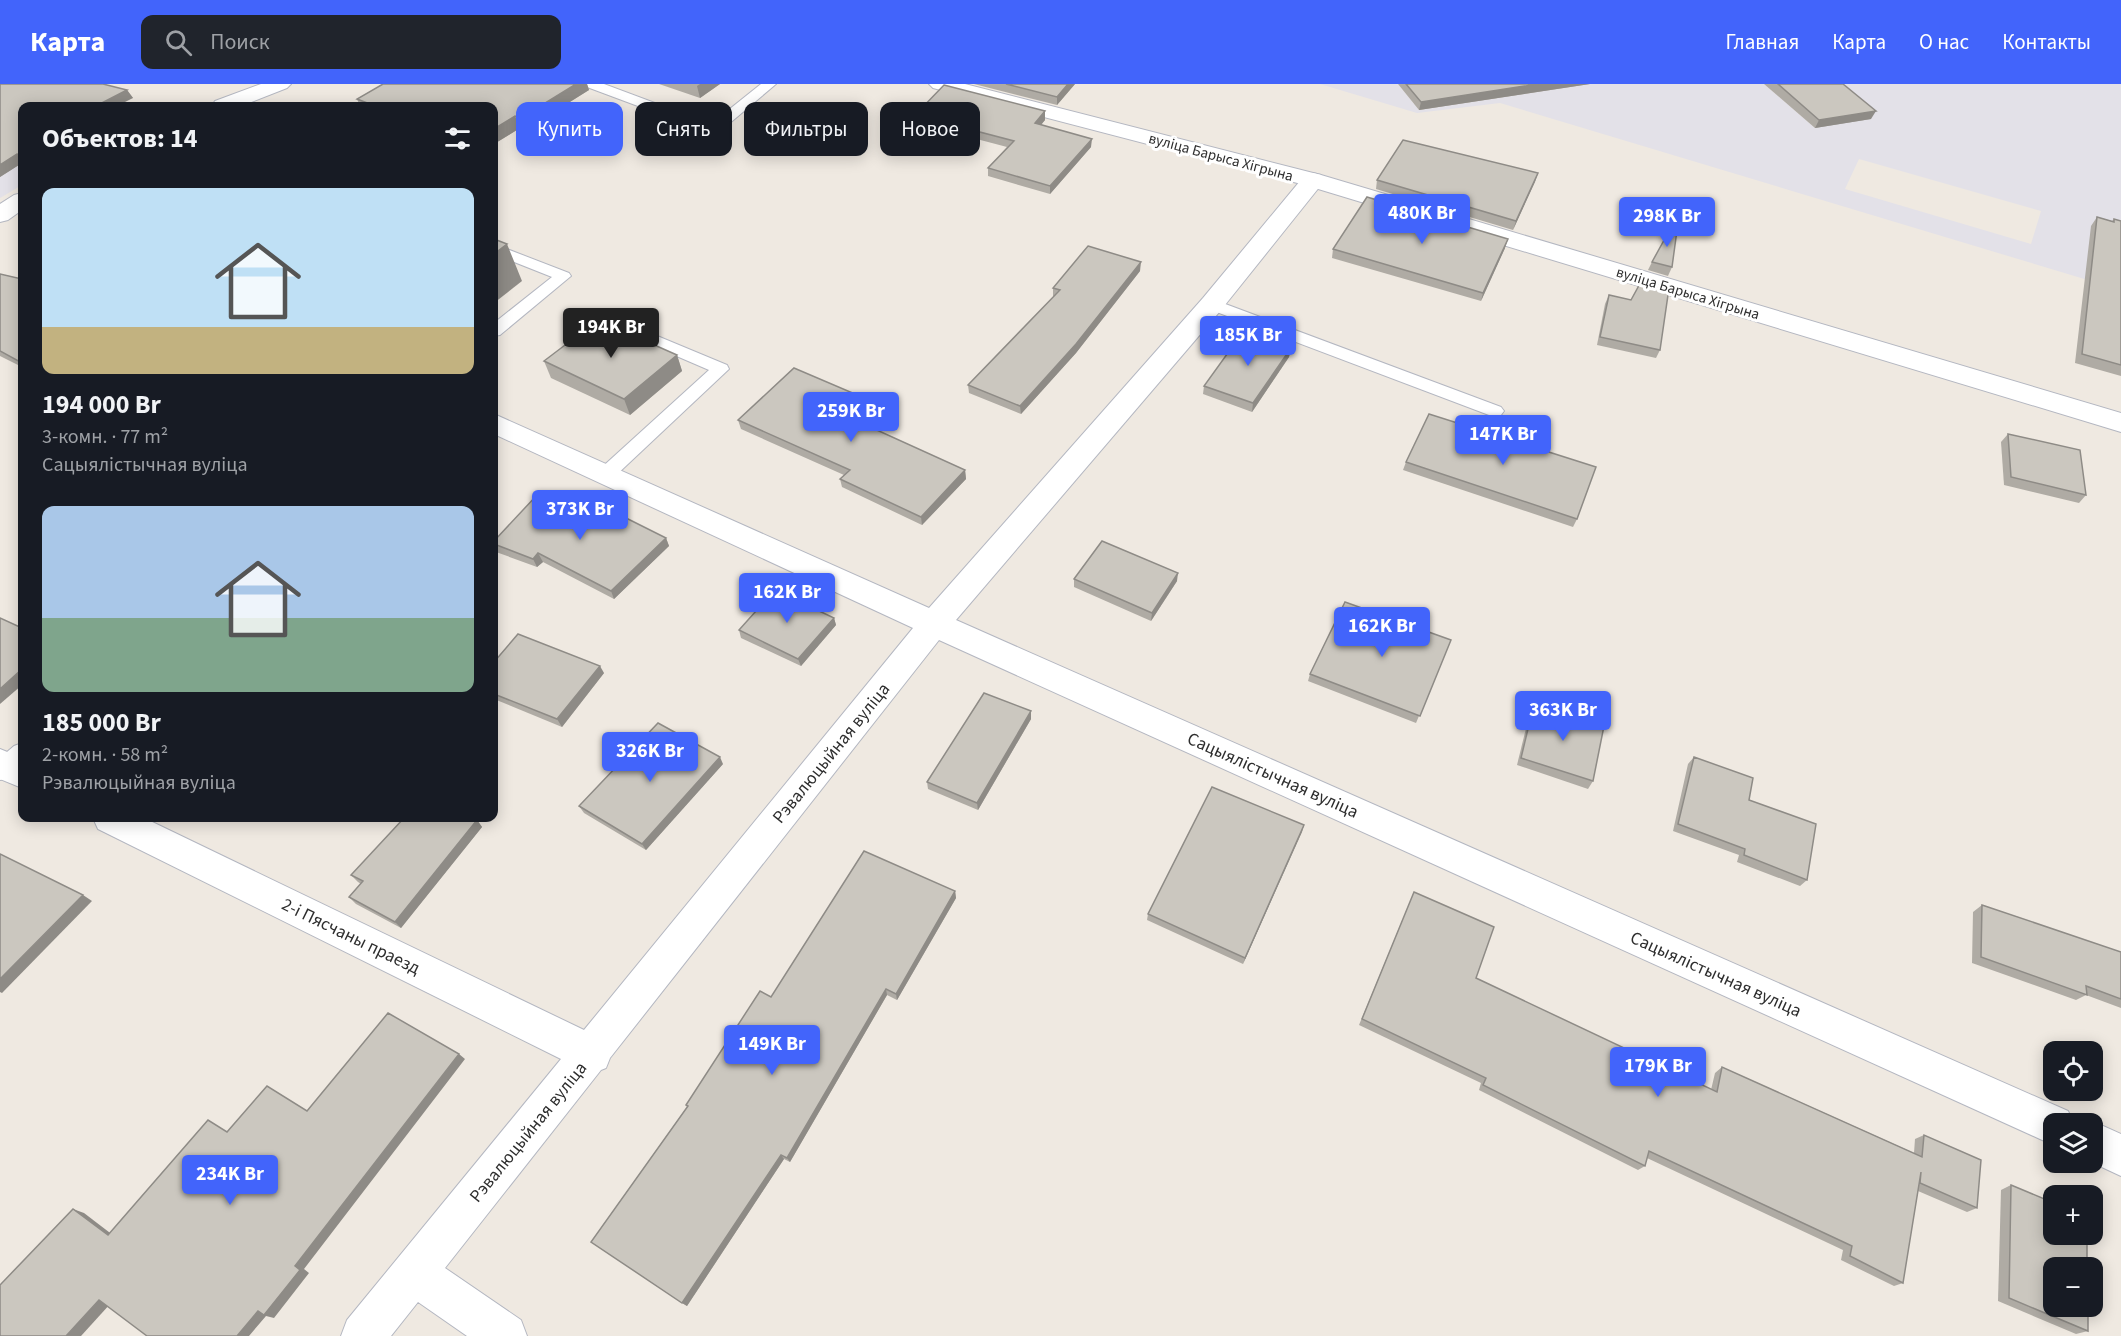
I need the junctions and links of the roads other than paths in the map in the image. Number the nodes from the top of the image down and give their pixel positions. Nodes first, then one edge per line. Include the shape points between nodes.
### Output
1 (280, 84) edge
2 (592, 84) edge
3 (770, 84) edge
4 (940, 84) edge
5 (233, 102) edge
6 (1313, 180) junction
7 (498, 251) edge
8 (1212, 304) junction
9 (498, 328) edge
10 (650, 338) dead end
11 (1495, 411) dead end
12 (2121, 423) edge
13 (498, 425) edge
14 (606, 474) junction
15 (934, 624) junction
16 (118, 822) edge
17 (592, 1054) junction
18 (2043, 1120) edge
19 (2103, 1147) edge
20 (2121, 1155) edge
21 (414, 1272) junction
22 (363, 1336) edge
23 (505, 1336) edge

1 - 5 street
2 - 3 lane via 712,130
4 - 6 street, вуліца Барыса Хігрына
6 - 8 street, Рэвалюцыйная вуліца
6 - 12 street, вуліца Барыса Хігрына
7 - 9 lane via 562,276
8 - 11 lane
8 - 15 street, Рэвалюцыйная вуліца
10 - 14 lane via 721,369
13 - 14 street, Сацыялістычная вуліца
14 - 15 street, Сацыялістычная вуліца
15 - 17 street, Рэвалюцыйная вуліца
15 - 18 street, Сацыялістычная вуліца
16 - 17 street, 2-і Пясчаны праезд
17 - 21 street, Рэвалюцыйная вуліца
19 - 20 street
21 - 22 street, Рэвалюцыйная вуліца
21 - 23 street

